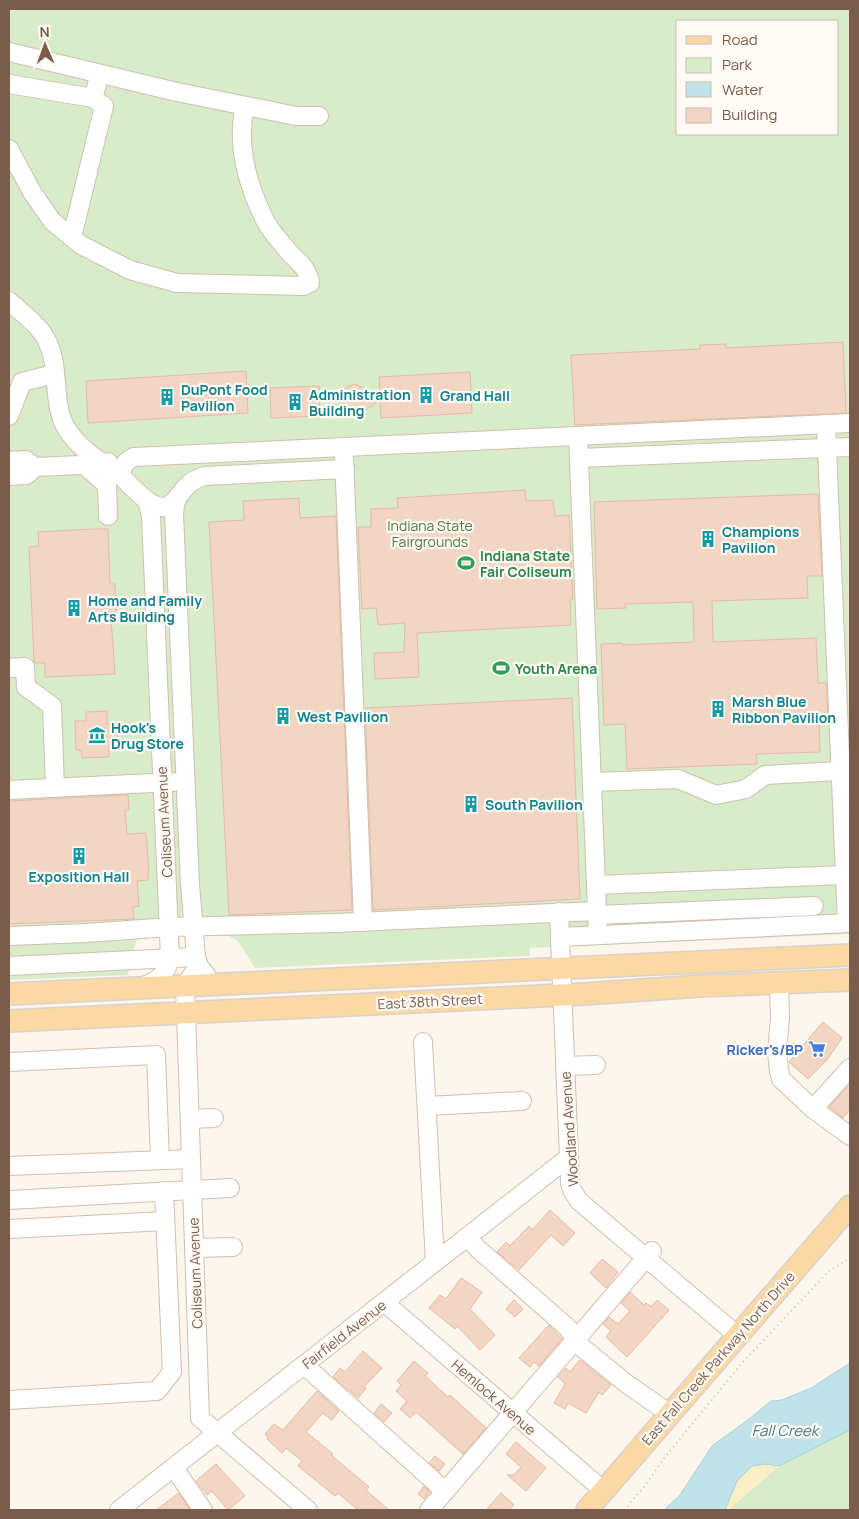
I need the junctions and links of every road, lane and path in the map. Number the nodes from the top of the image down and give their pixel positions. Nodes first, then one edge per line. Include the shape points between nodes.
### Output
1 (9, 52) edge
2 (100, 74) junction
3 (9, 84) edge
4 (93, 98) junction
5 (245, 106) junction
6 (319, 116) dead end
7 (9, 149) edge
8 (72, 237) junction
9 (9, 301) edge
10 (54, 374) junction
11 (9, 416) edge
12 (850, 423) edge
13 (826, 424) junction
14 (763, 427) junction
15 (697, 430) junction
16 (632, 434) junction
17 (578, 436) junction
18 (344, 447) junction
19 (850, 447) edge
20 (826, 448) junction
21 (303, 449) junction
22 (764, 450) junction
23 (699, 453) junction
24 (204, 454) junction
25 (633, 456) junction
26 (134, 457) junction
27 (579, 458) junction
28 (9, 461) edge
29 (104, 464) junction
30 (84, 465) junction
31 (35, 467) junction
32 (345, 469) junction
33 (304, 471) junction
34 (9, 476) edge
35 (122, 476) junction
36 (205, 476) junction
37 (177, 499) junction
38 (148, 501) junction
39 (108, 516) dead end
40 (153, 580) junction
41 (177, 580) junction
42 (181, 647) junction
43 (156, 648) junction
44 (9, 668) edge
45 (184, 714) junction
46 (159, 715) junction
47 (841, 771) junction
48 (186, 781) junction
49 (162, 782) junction
50 (592, 782) junction
51 (55, 788) junction
52 (9, 790) edge
53 (846, 791) edge
54 (166, 850) junction
55 (189, 850) junction
56 (845, 875) junction
57 (596, 885) junction
58 (814, 906) dead end
59 (559, 912) junction
60 (597, 913) junction
61 (363, 922) junction
62 (849, 923) edge
63 (194, 926) junction
64 (170, 927) junction
65 (598, 935) junction
66 (9, 936) edge
67 (560, 937) junction
68 (850, 955) edge
69 (198, 962) junction
70 (169, 963) junction
71 (9, 966) edge
72 (561, 968) junction
73 (850, 980) edge
74 (779, 983) junction
75 (227, 984) junction
76 (185, 985) junction
77 (140, 988) junction
78 (9, 994) edge
79 (562, 995) junction
80 (186, 1012) junction
81 (9, 1021) edge
82 (423, 1042) dead end
83 (9, 1062) edge
84 (596, 1065) dead end
85 (565, 1066) junction
86 (850, 1068) edge
87 (522, 1101) dead end
88 (427, 1106) junction
89 (813, 1109) junction
90 (214, 1118) dead end
91 (190, 1119) junction
92 (850, 1134) edge
93 (569, 1157) junction
94 (191, 1159) junction
95 (160, 1160) junction
96 (9, 1166) edge
97 (230, 1188) dead end
98 (192, 1190) junction
99 (164, 1191) junction
100 (9, 1200) edge
101 (850, 1206) edge
102 (165, 1221) junction
103 (9, 1229) edge
104 (467, 1237) junction
105 (233, 1246) dead end
106 (194, 1248) junction
107 (649, 1255) junction
108 (850, 1258) edge
109 (435, 1262) junction
110 (384, 1302) junction
111 (738, 1336) junction
112 (576, 1340) junction
113 (304, 1365) junction
114 (9, 1400) edge
115 (513, 1413) junction
116 (670, 1414) junction
117 (218, 1434) junction
118 (174, 1468) junction
119 (445, 1491) junction
120 (604, 1491) junction
121 (119, 1510) edge
122 (203, 1510) edge
123 (308, 1510) edge
124 (428, 1510) edge
125 (587, 1510) edge
126 (624, 1510) edge

1 - 2 street
2 - 4 street
2 - 5 street
3 - 4 street
4 - 8 street via 104,106
5 - 6 street via 296,116
5 - 8 street via 241,140 254,194 264,219 308,272 310,283 304,286 177,283 130,270
7 - 8 street via 48,216
9 - 10 street via 40,330 48,343
10 - 11 street via 22,382
10 - 29 street via 56,396 65,426 78,443
12 - 13 street
13 - 14 street
13 - 20 street
14 - 15 street
14 - 22 street
15 - 16 street
15 - 23 street
16 - 17 street
16 - 25 street
17 - 18 street
17 - 27 street
18 - 21 street
18 - 32 street
19 - 20 street
20 - 22 street
20 - 47 street
21 - 24 street
21 - 33 street
22 - 23 street
23 - 25 street
24 - 26 street
24 - 36 street
25 - 27 street
26 - 29 street
26 - 35 street via 125,463
27 - 50 street
28 - 31 street via 26,460
29 - 30 street
29 - 35 street
30 - 31 street
30 - 39 street via 107,485
31 - 34 street via 27,475
32 - 33 street
32 - 61 street
33 - 36 street
35 - 38 street
36 - 37 street via 192,482
37 - 38 street via 165,506 155,506
37 - 41 street, Coliseum Avenue via 174,514
38 - 40 street, Coliseum Avenue
40 - 41 street
40 - 43 street, Coliseum Avenue
41 - 42 street, Coliseum Avenue
42 - 43 street
42 - 45 street, Coliseum Avenue
43 - 46 street, Coliseum Avenue
44 - 51 street via 25,667 26,687 52,706
45 - 46 street
45 - 48 street, Coliseum Avenue
46 - 49 street, Coliseum Avenue
47 - 50 street via 765,775 746,789 716,794 678,779
47 - 53 street
48 - 49 street
48 - 55 street, Coliseum Avenue
49 - 51 street
49 - 54 street, Coliseum Avenue
50 - 57 street
51 - 52 street
53 - 56 street
54 - 55 street
54 - 64 street, Coliseum Avenue
55 - 63 street, Coliseum Avenue
56 - 57 street
56 - 62 street
57 - 60 street
58 - 60 street
59 - 60 street
59 - 61 street
59 - 67 street, Woodland Avenue
60 - 65 street
61 - 63 street
62 - 65 street
63 - 64 street
63 - 69 street, Coliseum Avenue
64 - 66 street
64 - 70 street, Coliseum Avenue
65 - 67 street
67 - 72 street, Woodland Avenue
68 - 72 main road, East 38th Street
69 - 70 street
69 - 75 street via 210,979
69 - 76 street
70 - 71 street
70 - 76 street
70 - 77 street via 159,979
72 - 75 main road, East 38th Street
72 - 79 street, Woodland Avenue
73 - 74 main road, East 38th Street
74 - 79 main road, East 38th Street
74 - 89 street via 779,1072 782,1079
75 - 76 main road, East 38th Street
76 - 77 main road, East 38th Street
76 - 80 street, Coliseum Avenue
77 - 78 main road, East 38th Street
79 - 80 main road, East 38th Street
79 - 85 street, Woodland Avenue
80 - 81 main road, East 38th Street
80 - 91 street, Coliseum Avenue
82 - 88 street
83 - 95 street via 156,1055
84 - 85 street
85 - 93 street, Woodland Avenue
86 - 89 street
87 - 88 street
88 - 109 street
89 - 92 street
90 - 91 street
91 - 94 street, Coliseum Avenue
93 - 104 street, Fairfield Avenue
93 - 107 street, Woodland Avenue via 570,1183 575,1196
94 - 95 street
94 - 98 street, Coliseum Avenue
95 - 96 street
97 - 98 street
98 - 99 street
98 - 106 street, Coliseum Avenue
99 - 100 street
99 - 102 street
101 - 111 main road, East Fall Creek Parkway North Drive
102 - 103 street
102 - 114 street via 172,1372 157,1391
104 - 109 street, Fairfield Avenue
104 - 112 street via 568,1328
105 - 106 street
106 - 117 street, Coliseum Avenue via 200,1418
107 - 111 street, Woodland Avenue
107 - 112 street
108 - 126 path via 829,1272 743,1362
109 - 110 street, Fairfield Avenue
110 - 113 street, Fairfield Avenue
110 - 115 street, Hemlock Avenue
111 - 116 main road, East Fall Creek Parkway North Drive
112 - 115 street
112 - 116 street via 627,1384
113 - 117 street, Fairfield Avenue
113 - 119 street
115 - 119 street
115 - 120 street, Hemlock Avenue
116 - 120 main road, East Fall Creek Parkway North Drive
117 - 118 street, Fairfield Avenue
117 - 123 street, Coliseum Avenue
118 - 121 street, Fairfield Avenue
118 - 122 street
119 - 124 street
120 - 125 main road, East Fall Creek Parkway North Drive

